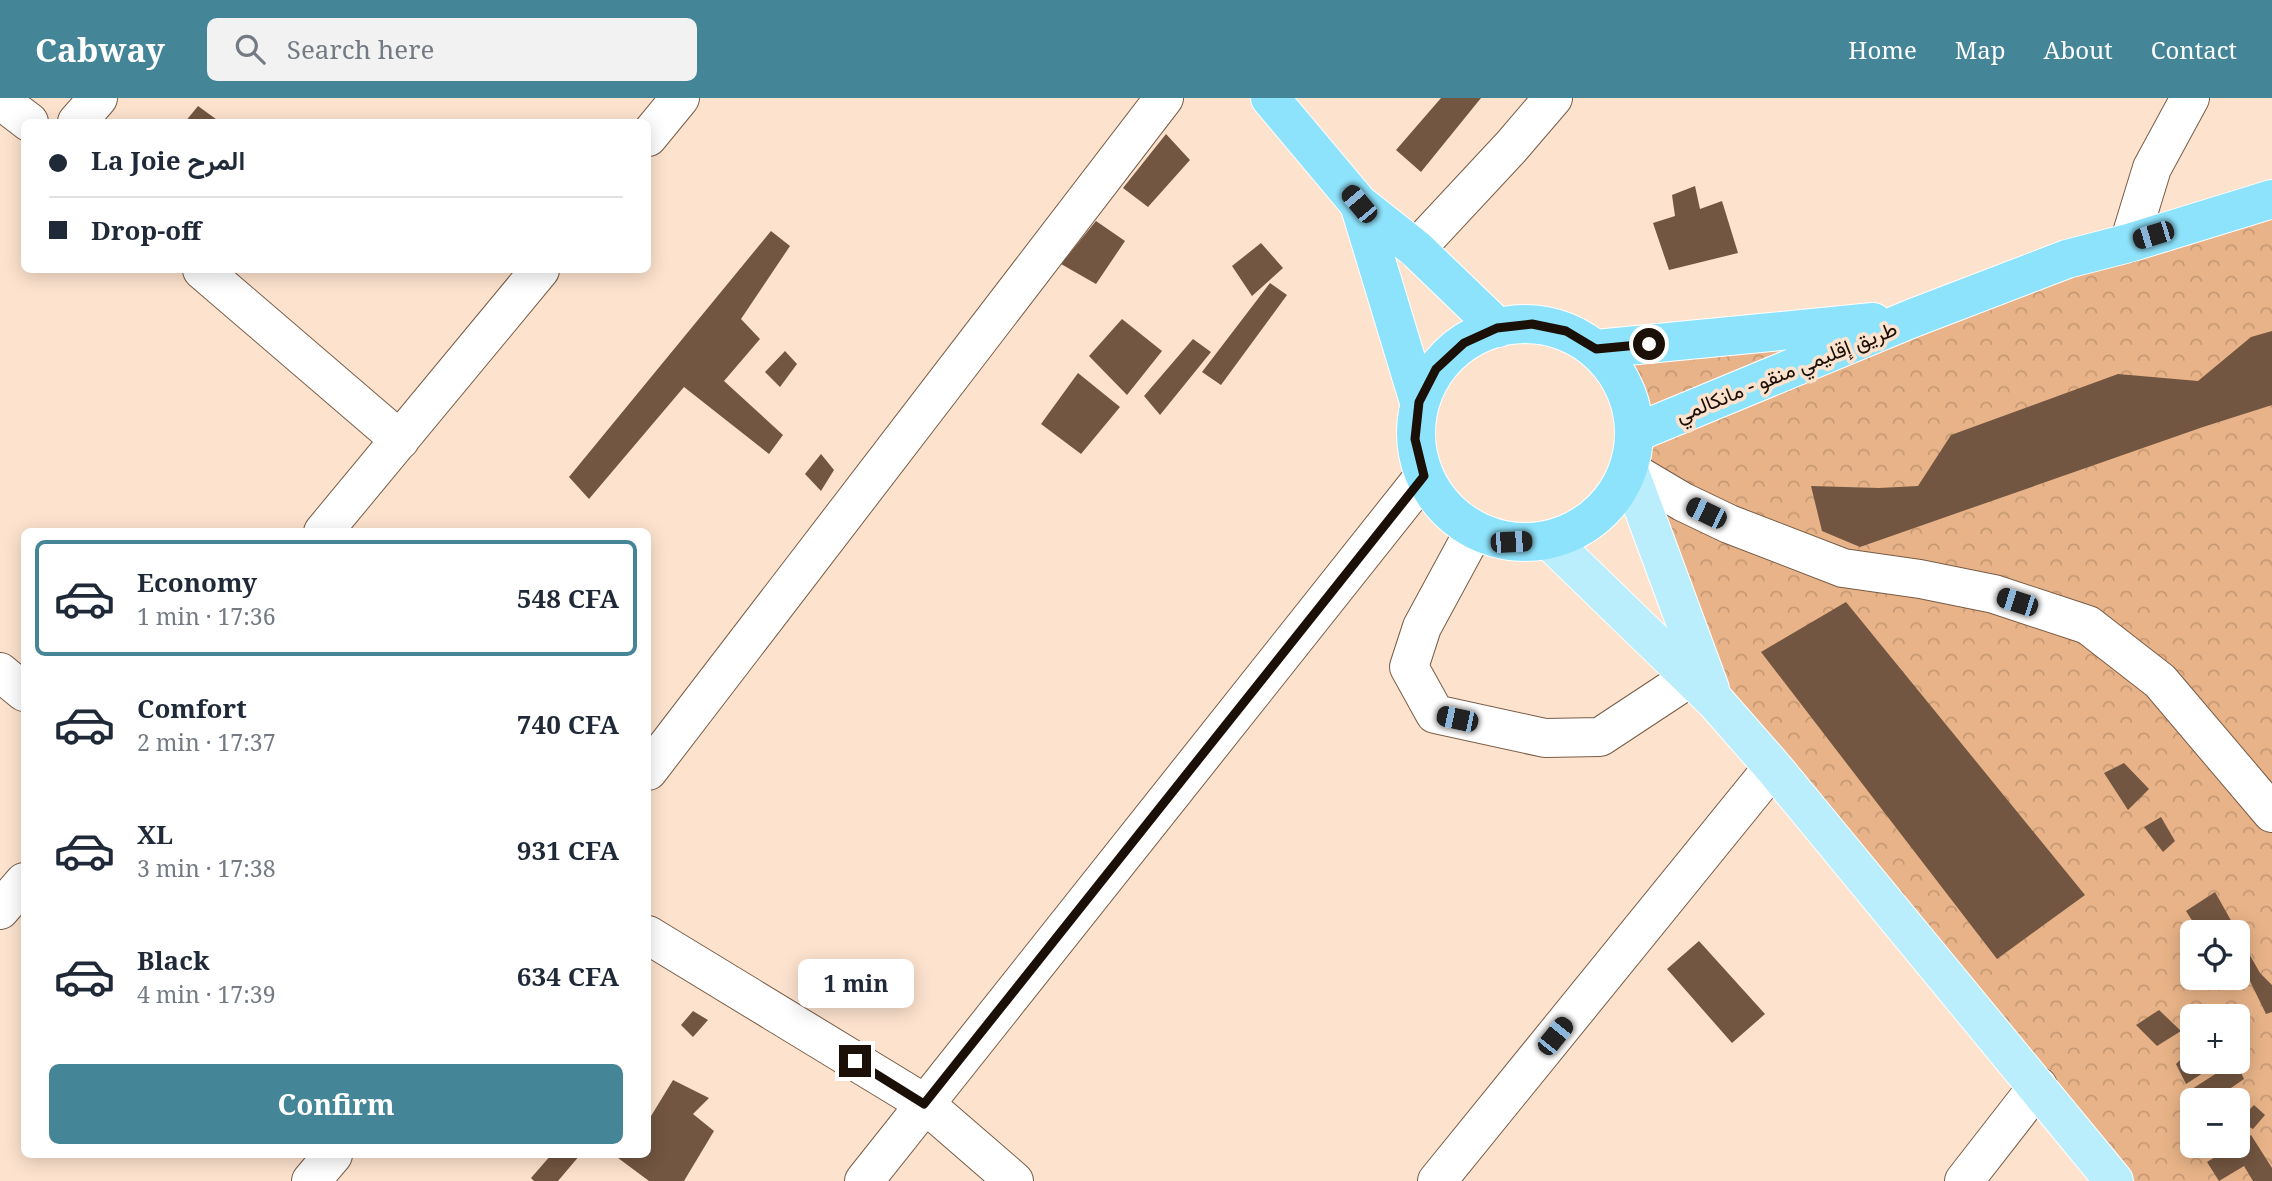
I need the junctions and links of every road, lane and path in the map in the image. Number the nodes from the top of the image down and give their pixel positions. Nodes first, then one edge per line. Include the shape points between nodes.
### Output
1 (98, 98) edge
2 (680, 98) edge
3 (1164, 98) edge
4 (1270, 98) edge
5 (1553, 98) edge
6 (2190, 98) edge
7 (0, 100) edge
8 (25, 119) edge
9 (79, 119) edge
10 (651, 133) edge
11 (2272, 199) edge
12 (1359, 204) junction
13 (2129, 243) junction
14 (1416, 249) junction
15 (205, 273) edge
16 (538, 273) edge
17 (1913, 318) junction
18 (1497, 328) junction
19 (1596, 349) junction
20 (1419, 402) junction
21 (1635, 433) junction
22 (400, 440) junction
23 (1629, 470) junction
24 (1424, 476) junction
25 (326, 528) edge
26 (1474, 531) junction
27 (1549, 540) junction
28 (0, 672) edge
29 (1703, 689) junction
30 (21, 690) edge
31 (651, 767) edge
32 (1773, 767) junction
33 (2272, 813) edge
34 (21, 885) edge
35 (0, 910) edge
36 (651, 937) edge
37 (2038, 1086) junction
38 (924, 1104) junction
39 (330, 1158) edge
40 (311, 1181) edge
41 (863, 1181) edge
42 (1014, 1181) edge
43 (1437, 1181) edge
44 (1964, 1181) edge
45 (2114, 1181) edge

1 - 9 street
2 - 10 street
3 - 31 street
4 - 12 highway
5 - 14 street
6 - 13 street via 2152,168
7 - 8 street
11 - 13 highway
12 - 14 highway
12 - 20 highway
13 - 17 highway via 2067,258
14 - 18 highway
15 - 22 street
16 - 22 street
17 - 19 highway, طريق إقليمي منقو - مانكالمي
17 - 21 highway, طريق إقليمي منقو - مانكالمي
18 - 19 highway via 1544,326 1566,331
18 - 20 highway via 1464,343 1436,369
19 - 21 highway via 1617,373 1630,401
20 - 24 highway via 1415,439
21 - 23 highway
22 - 25 street
23 - 27 highway via 1615,494 1583,527
23 - 29 main road
23 - 33 street via 1729,524 1843,568 1994,594 2088,625 2160,681
24 - 26 highway via 1444,508
24 - 38 street
26 - 27 highway via 1511,542
26 - 29 street via 1422,627 1409,667 1435,714 1545,738 1600,737
27 - 29 main road
28 - 30 street
29 - 32 main road
32 - 37 main road
32 - 43 street
34 - 35 street
36 - 38 street
37 - 44 street
37 - 45 main road
38 - 41 street
38 - 42 street
39 - 40 street

